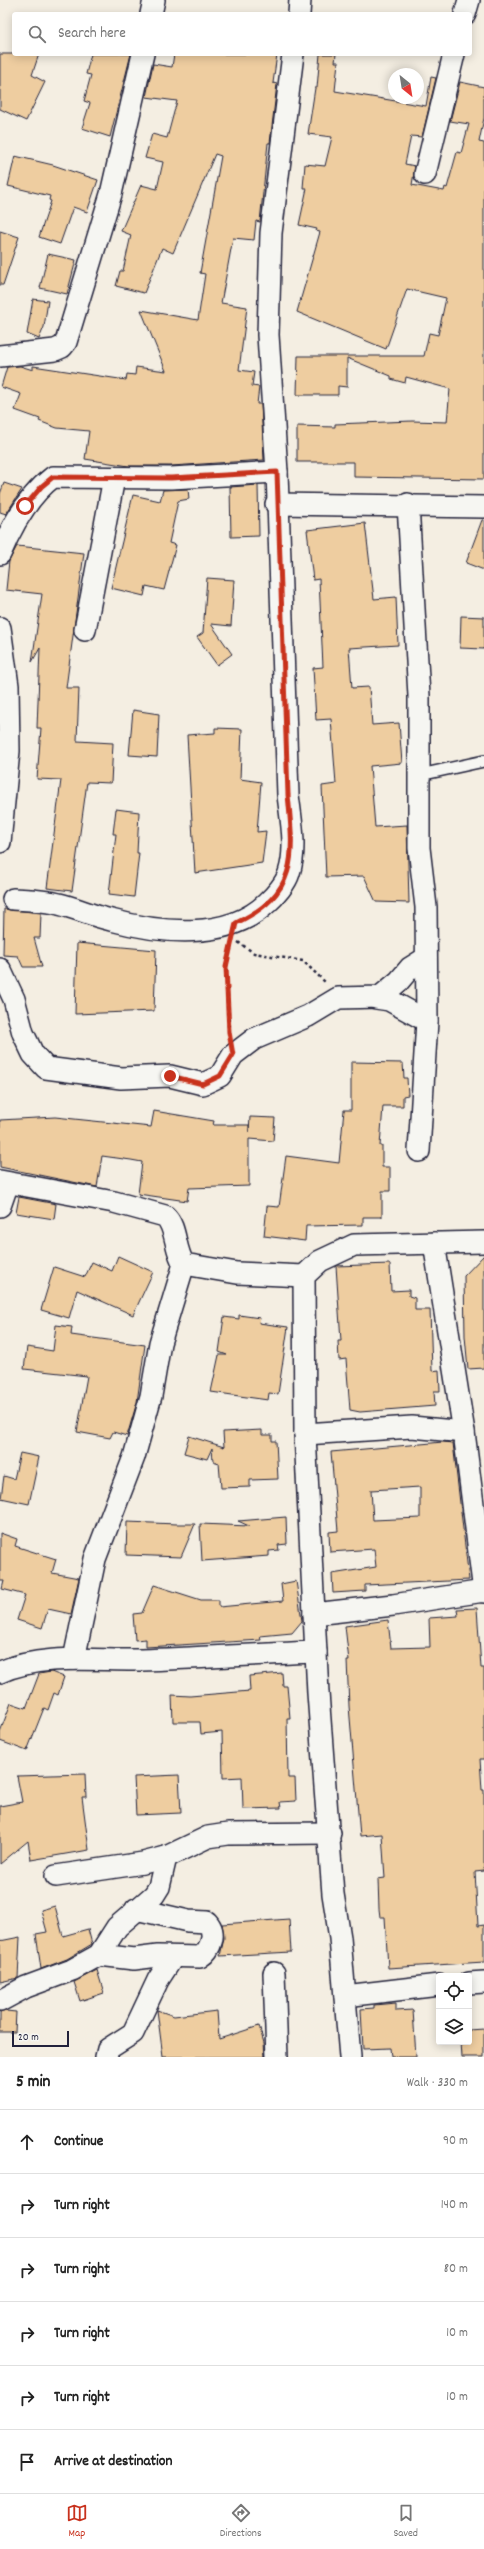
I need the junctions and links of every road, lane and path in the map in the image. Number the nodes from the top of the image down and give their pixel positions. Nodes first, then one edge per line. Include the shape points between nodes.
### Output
1 (154, 0) edge
2 (300, 0) edge
3 (469, 0) edge
4 (481, 0) edge
5 (484, 0) edge
6 (151, 12) edge
7 (298, 12) edge
8 (466, 12) edge
9 (143, 56) edge
10 (294, 56) edge
11 (454, 56) edge
12 (425, 174) dead end
13 (0, 356) edge
14 (277, 472) junction
15 (114, 478) junction
16 (276, 504) junction
17 (408, 504) junction
18 (484, 507) edge
19 (0, 554) edge
20 (0, 628) edge
21 (85, 630) dead end
22 (484, 761) edge
23 (420, 775) junction
24 (0, 842) edge
25 (13, 899) dead end
26 (426, 958) junction
27 (0, 969) edge
28 (342, 997) junction
29 (376, 998) junction
30 (427, 1021) junction
31 (233, 1055) junction
32 (419, 1151) dead end
33 (4, 1182) edge
34 (0, 1206) edge
35 (484, 1242) edge
36 (434, 1243) junction
37 (184, 1264) junction
38 (304, 1276) junction
39 (464, 1432) junction
40 (305, 1434) junction
41 (484, 1591) edge
42 (314, 1614) junction
43 (316, 1652) junction
44 (74, 1659) junction
45 (0, 1672) edge
46 (330, 1833) junction
47 (166, 1857) junction
48 (56, 1876) dead end
49 (136, 1909) junction
50 (98, 1955) junction
51 (173, 1957) junction
52 (274, 1973) dead end
53 (484, 1982) edge
54 (472, 1983) edge
55 (436, 1985) edge
56 (345, 1996) junction
57 (0, 2001) edge
58 (106, 2057) edge
59 (277, 2057) edge
60 (350, 2057) edge

1 - 6 street
2 - 7 street
3 - 8 street
4 - 5 street
9 - 13 street via 111,194 66,342 62,348 55,350
10 - 14 street via 271,233 268,335
11 - 12 street
14 - 15 street via 213,477
14 - 16 street
15 - 19 street via 53,477 25,506
15 - 21 street
16 - 17 street
16 - 25 street via 288,795 293,842 289,874 273,897 256,913 236,923 208,930 157,928 111,920 57,903
17 - 18 street
17 - 23 street via 414,584
20 - 24 street via 8,686 10,751
22 - 23 lane
23 - 26 street via 420,848 426,907
26 - 29 street via 410,968 384,994
26 - 30 street
27 - 31 street via 14,999 23,1033 32,1054 46,1068 121,1078 170,1076 203,1084 220,1076
28 - 29 street
28 - 31 street via 302,1019 254,1039
28 - 31 path via 303,961 254,953 233,938 226,967 229,1032
29 - 30 street via 389,1000
30 - 32 street
33 - 34 street
33 - 37 street via 114,1202 165,1216 170,1221 179,1256
35 - 36 street
36 - 38 street via 354,1245 320,1261
36 - 39 street
37 - 38 street via 237,1273
37 - 44 street via 160,1344 151,1396 134,1457 95,1558
38 - 40 street
39 - 40 street via 412,1427
39 - 41 street
40 - 42 street
41 - 42 street
42 - 43 street
43 - 44 street via 169,1659
43 - 46 street
44 - 45 street via 18,1666
46 - 47 street via 228,1834 208,1837
46 - 56 street via 333,1894
47 - 48 street via 144,1863
47 - 49 street via 159,1887 154,1895
49 - 50 street via 117,1927
49 - 51 street via 188,1922 207,1922 210,1926 211,1945 205,1954 200,1957
50 - 51 street via 134,1959
50 - 57 street via 72,1970 26,1987
51 - 58 street via 158,1980 133,2033 108,2049
52 - 59 street
53 - 54 street
55 - 56 street
56 - 60 street

